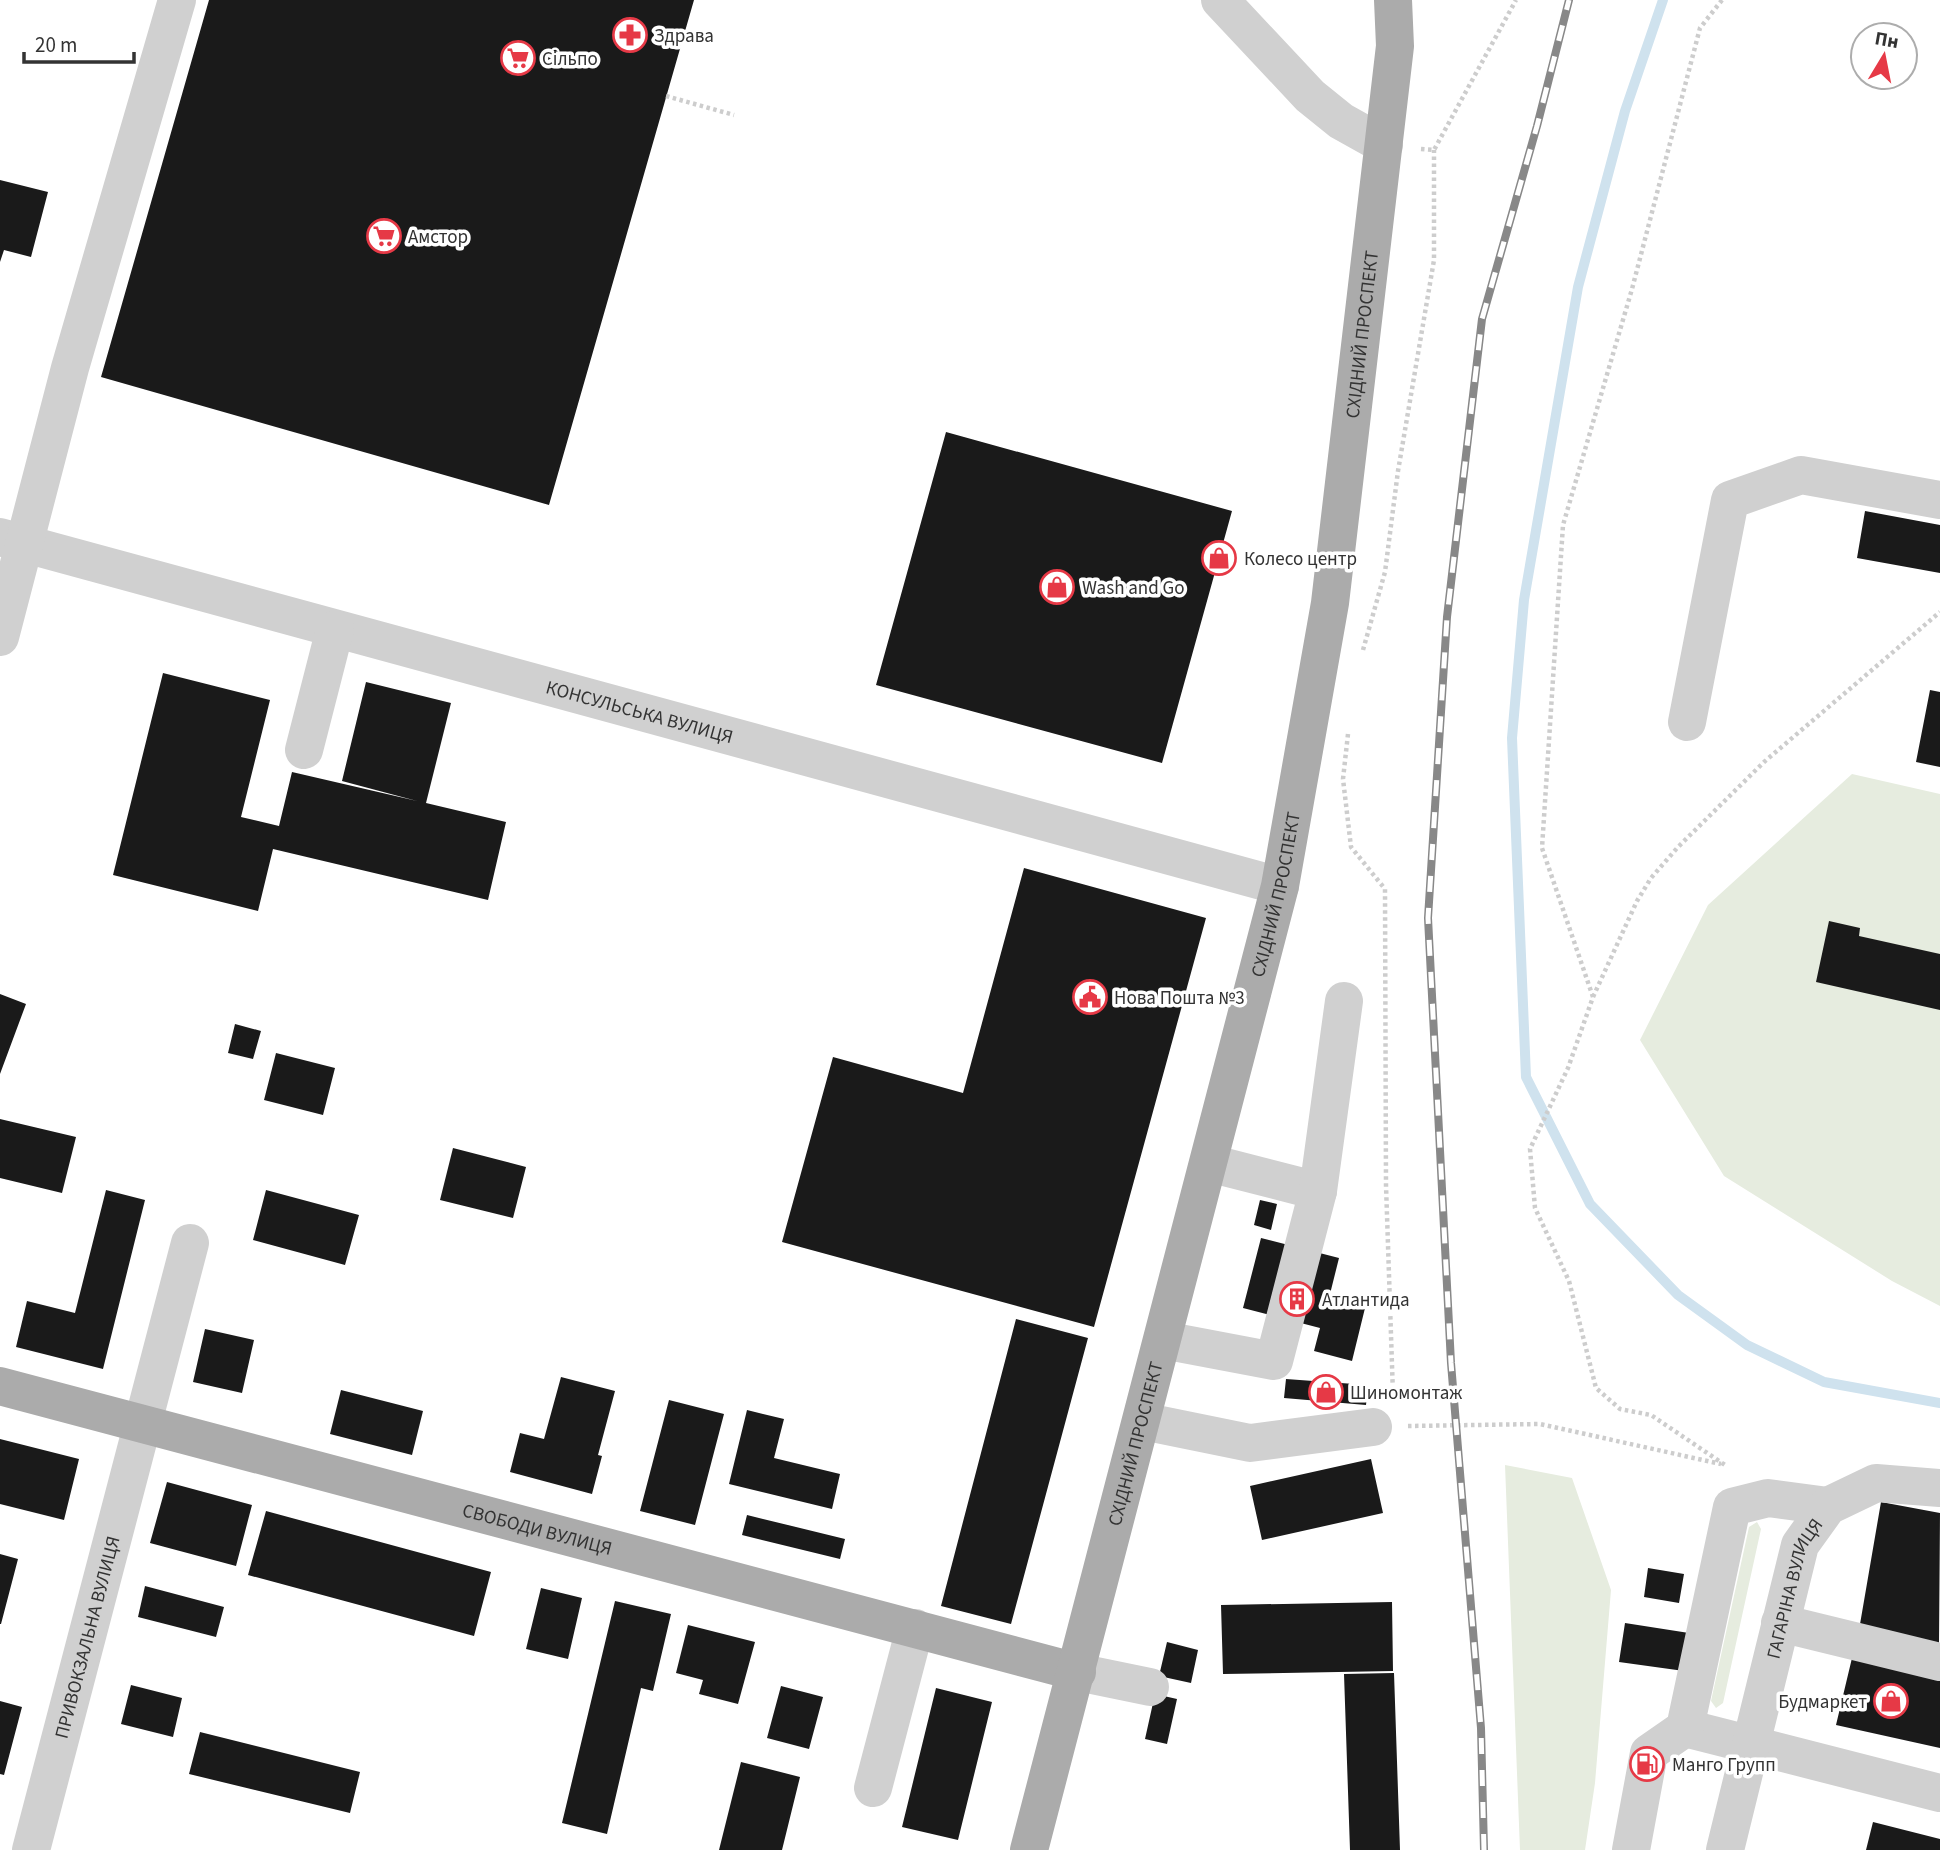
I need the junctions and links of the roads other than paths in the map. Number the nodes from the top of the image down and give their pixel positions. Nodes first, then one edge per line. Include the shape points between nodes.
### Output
1 (177, 0) edge
2 (1220, 0) edge
3 (1393, 0) edge
4 (1384, 145) junction
5 (1940, 500) edge
6 (12, 540) edge
7 (335, 629) junction
8 (0, 637) edge
9 (1687, 722) dead end
10 (304, 750) dead end
11 (1280, 886) junction
12 (1344, 1000) dead end
13 (1209, 1163) junction
14 (1318, 1191) junction
15 (190, 1243) dead end
16 (1163, 1340) junction
17 (0, 1386) edge
18 (1142, 1421) junction
19 (142, 1424) junction
20 (1384, 1427) road end
21 (1940, 1488) edge
22 (1828, 1506) junction
23 (1780, 1623) junction
24 (915, 1628) junction
25 (1940, 1662) edge
26 (1077, 1672) junction
27 (1150, 1687) dead end
28 (1685, 1728) junction
29 (1749, 1745) junction
30 (873, 1788) dead end
31 (1940, 1793) edge
32 (31, 1850) edge
33 (1030, 1850) edge
34 (1631, 1850) edge
35 (1725, 1850) edge

1 - 6 street via 70,368
2 - 4 street via 1310,96
3 - 4 main road, СХІДНИЙ ПРОСПЕКТ via 1395,46
4 - 11 main road, СХІДНИЙ ПРОСПЕКТ via 1330,603
5 - 9 street via 1801,475 1730,500
6 - 7 street, КОНСУЛЬСЬКА ВУЛИЦЯ
6 - 8 street
7 - 10 street
7 - 11 street, КОНСУЛЬСЬКА ВУЛИЦЯ
11 - 13 main road, СХІДНИЙ ПРОСПЕКТ
12 - 14 street
13 - 14 street
13 - 16 main road, СХІДНИЙ ПРОСПЕКТ
14 - 16 street via 1273,1361
15 - 19 street, ПРИВОКЗАЛЬНА ВУЛИЦЯ
16 - 18 main road, СХІДНИЙ ПРОСПЕКТ
17 - 19 main road, СВОБОДИ ВУЛИЦЯ
18 - 20 street via 1250,1443
18 - 26 main road, СХІДНИЙ ПРОСПЕКТ
19 - 24 main road, СВОБОДИ ВУЛИЦЯ
19 - 32 street, ПРИВОКЗАЛЬНА ВУЛИЦЯ
21 - 22 street, ГАГАРІНА ВУЛИЦЯ via 1875,1483
22 - 23 street, ГАГАРІНА ВУЛИЦЯ via 1800,1545
22 - 28 street via 1768,1498 1732,1507
23 - 25 street
23 - 29 street, ГАГАРІНА ВУЛИЦЯ
24 - 26 main road, СВОБОДИ ВУЛИЦЯ
24 - 30 street
26 - 27 street
26 - 33 main road, СХІДНИЙ ПРОСПЕКТ
28 - 29 street
28 - 34 street via 1649,1753
29 - 31 street
29 - 35 street, ГАГАРІНА ВУЛИЦЯ

